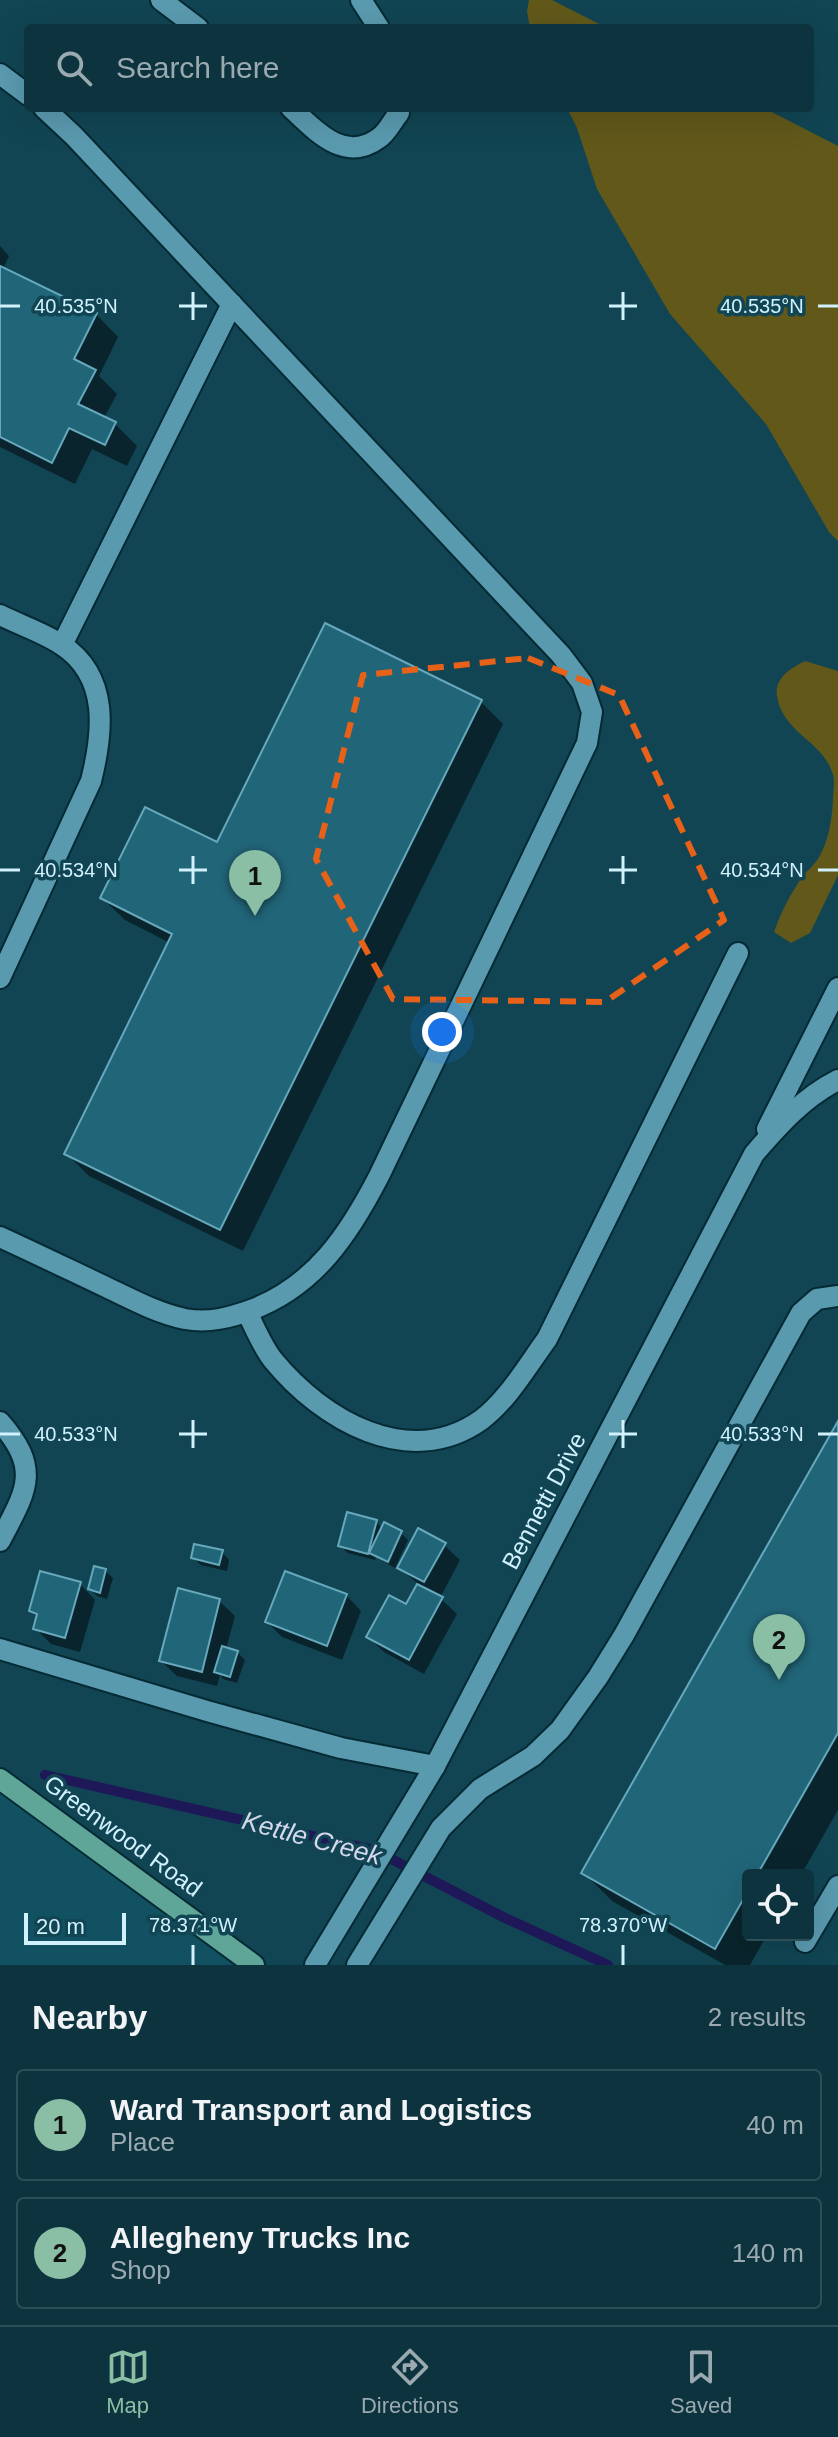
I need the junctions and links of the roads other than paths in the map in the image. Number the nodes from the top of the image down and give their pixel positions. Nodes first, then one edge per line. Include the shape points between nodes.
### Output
1 (161, 0) edge
2 (361, 0) edge
3 (193, 24) edge
4 (376, 24) edge
5 (0, 74) edge
6 (24, 92) edge
7 (48, 112) edge
8 (295, 112) edge
9 (399, 112) edge
10 (232, 304) junction
11 (0, 615) edge
12 (62, 645) junction
13 (738, 953) dead end
14 (0, 978) edge
15 (838, 988) edge
16 (838, 1080) edge
17 (754, 1154) junction
18 (0, 1237) edge
19 (838, 1296) edge
20 (247, 1312) junction
21 (0, 1422) edge
22 (0, 1541) edge
23 (0, 1649) edge
24 (435, 1766) junction
25 (0, 1779) edge
26 (838, 1886) edge
27 (805, 1942) dead end
28 (254, 1965) edge
29 (315, 1965) edge
30 (357, 1965) edge

1 - 3 lane
2 - 4 lane
5 - 6 lane
7 - 10 lane
8 - 9 lane via 327,141 356,149 380,138
10 - 12 lane
10 - 20 lane via 561,655 582,683 592,712 587,743 357,1219 306,1278 278,1300
11 - 12 lane
12 - 14 lane via 85,666 97,690 97,755 91,781
13 - 20 lane via 547,1339 482,1419 450,1436 413,1442 385,1439 363,1429 320,1406 298,1387 271,1358
15 - 17 lane
16 - 17 lane, Bennetti Drive via 786,1117
17 - 24 lane, Bennetti Drive
18 - 20 lane via 151,1309 217,1321
19 - 30 lane via 817,1299 801,1313 624,1635 560,1730 533,1756 470,1797 441,1828
21 - 22 lane via 16,1441 26,1466 22,1495
23 - 24 lane via 341,1748
24 - 29 lane, Bennetti Drive
25 - 28 main road, Greenwood Road
26 - 27 lane

